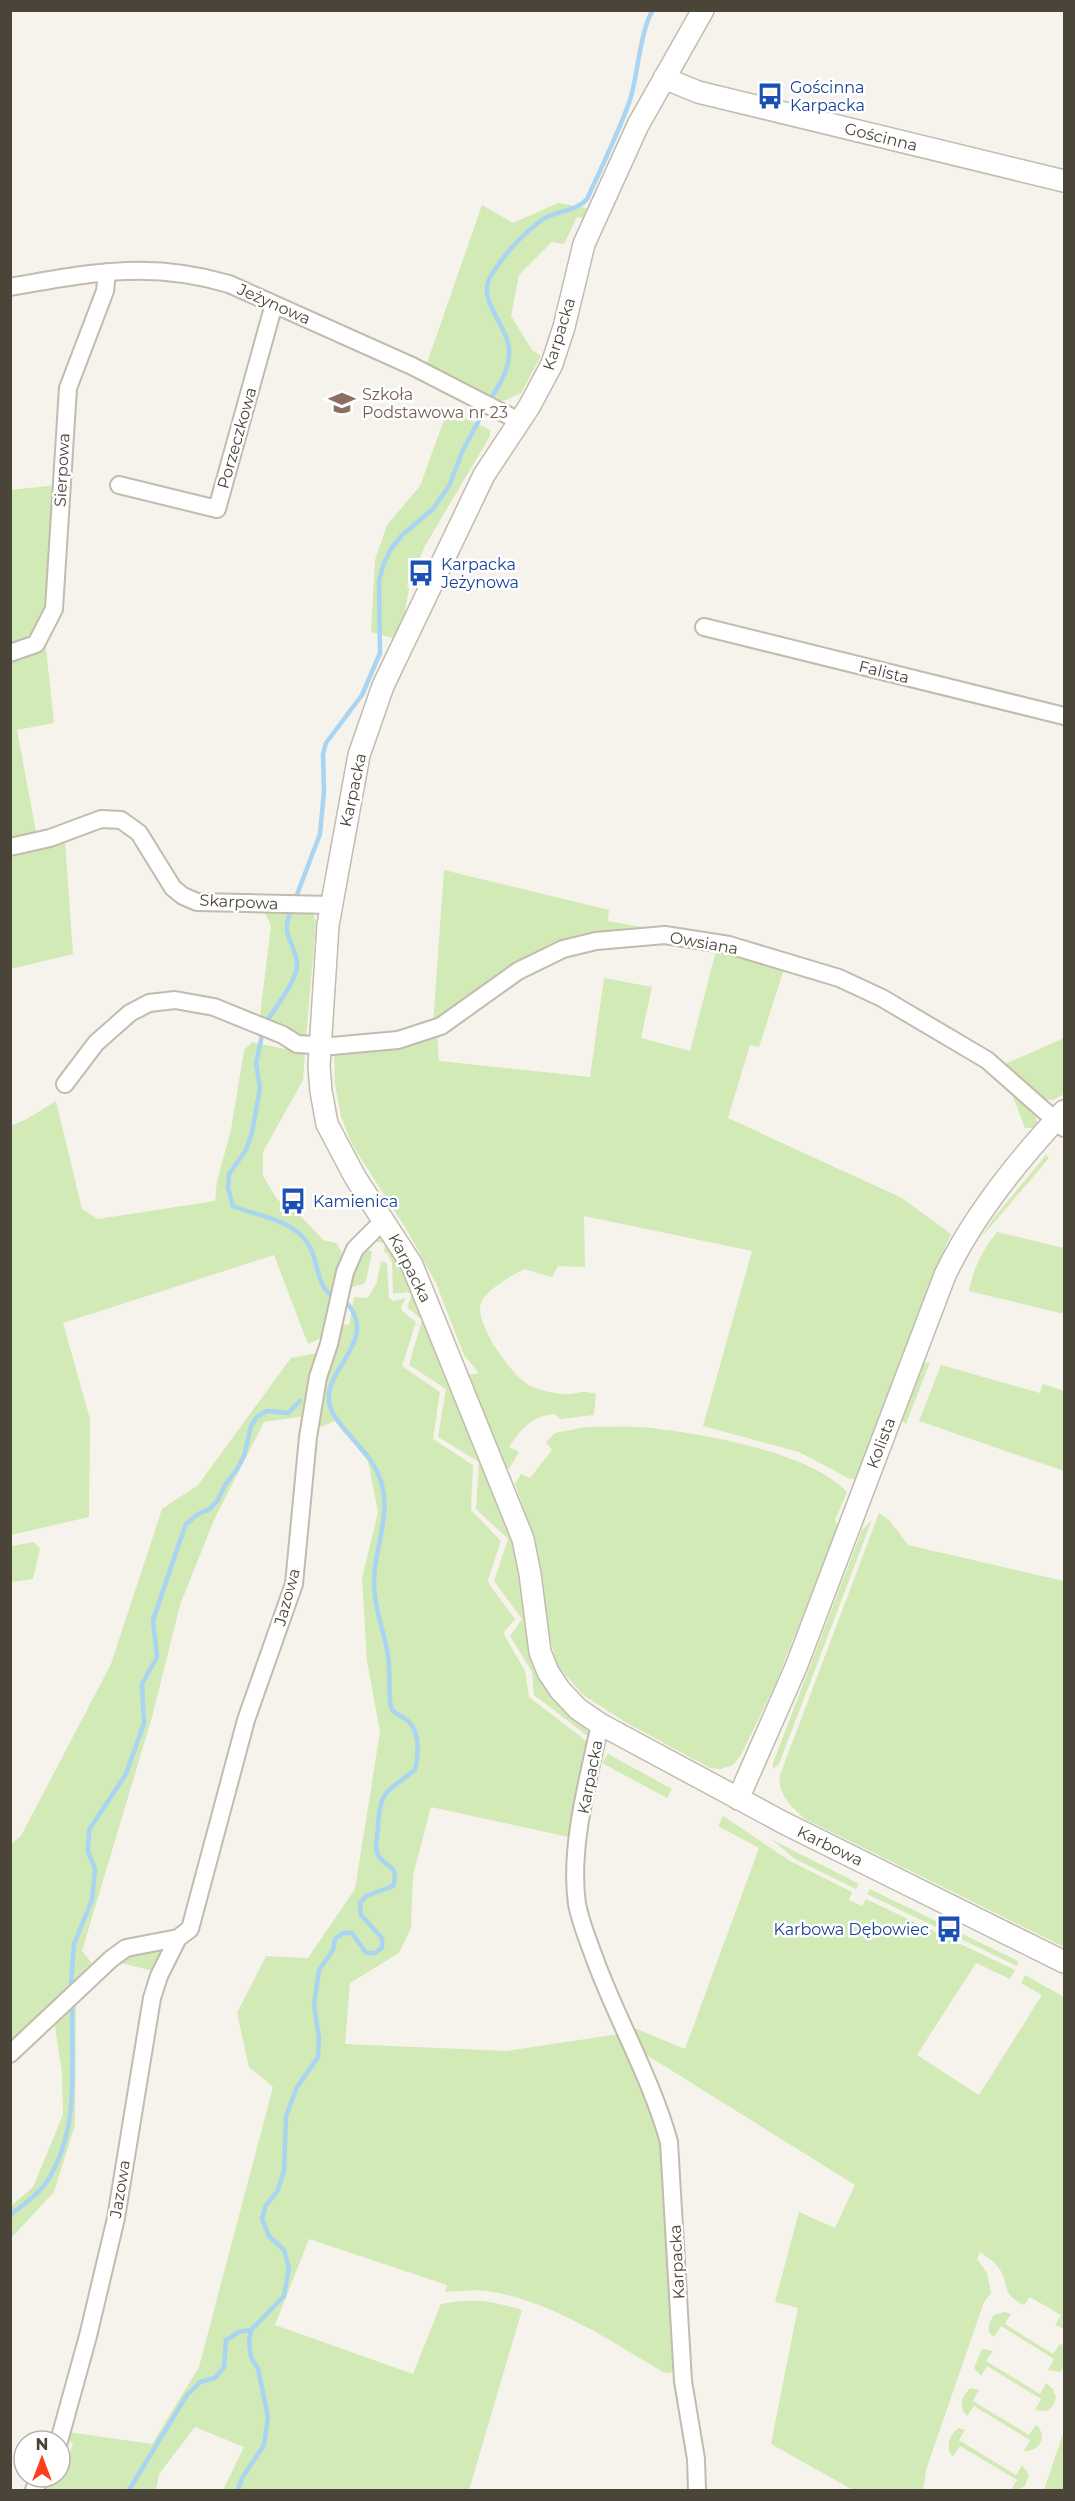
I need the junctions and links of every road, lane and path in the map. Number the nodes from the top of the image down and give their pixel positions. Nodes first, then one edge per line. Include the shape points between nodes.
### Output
1 (703, 10) edge
2 (664, 78) junction
3 (1065, 181) edge
4 (107, 272) junction
5 (10, 287) edge
6 (274, 304) junction
7 (519, 421) junction
8 (119, 485) dead end
9 (704, 627) dead end
10 (10, 653) edge
11 (1065, 716) edge
12 (10, 847) edge
13 (331, 905) junction
14 (320, 1046) junction
15 (65, 1084) dead end
16 (1062, 1120) edge
17 (384, 1220) junction
18 (600, 1724) junction
19 (738, 1799) junction
20 (178, 1938) junction
21 (1065, 1962) edge
22 (10, 2054) edge
23 (62, 2429) edge
24 (697, 2490) edge

1 - 2 street, Karpacka
2 - 3 street, Gościnna via 698,92
2 - 7 street, Karpacka via 587,236 552,364
4 - 5 street, Jeżynowa
4 - 6 street, Jeżynowa via 142,269 201,276
4 - 10 street, Sierpowa via 105,291 68,388 54,609 36,644
6 - 7 street, Jeżynowa via 404,362
6 - 8 street, Porzeczkowa via 218,509
7 - 13 street, Karpacka via 484,475 374,708 356,771
9 - 11 street, Falista
12 - 13 street, Skarpowa via 50,838 101,819 122,820 139,833 163,875 183,896 197,902
13 - 14 street, Karpacka
14 - 15 street, Owsiana via 297,1044 214,1007 176,1000 149,1003 130,1013 96,1042
14 - 16 street, Owsiana via 398,1040 432,1030 518,971 563,949 634,937 697,938 839,978 882,998 987,1060
14 - 17 street, Karpacka via 327,1124
16 - 19 street, Kolista via 969,1228 945,1275 800,1658
17 - 18 street, Karpacka via 412,1265 523,1539 540,1652 548,1672 578,1709
17 - 20 street, Jazowa via 355,1249 347,1265 318,1377 308,1437 294,1584 246,1720 190,1929
18 - 19 street, Karbowa
18 - 24 street, Karpacka via 577,1846 578,1905 606,1986 660,2107 669,2142 683,2381
19 - 21 street, Karbowa
20 - 22 street via 126,1948
20 - 23 street, Jazowa via 152,1998 116,2218

